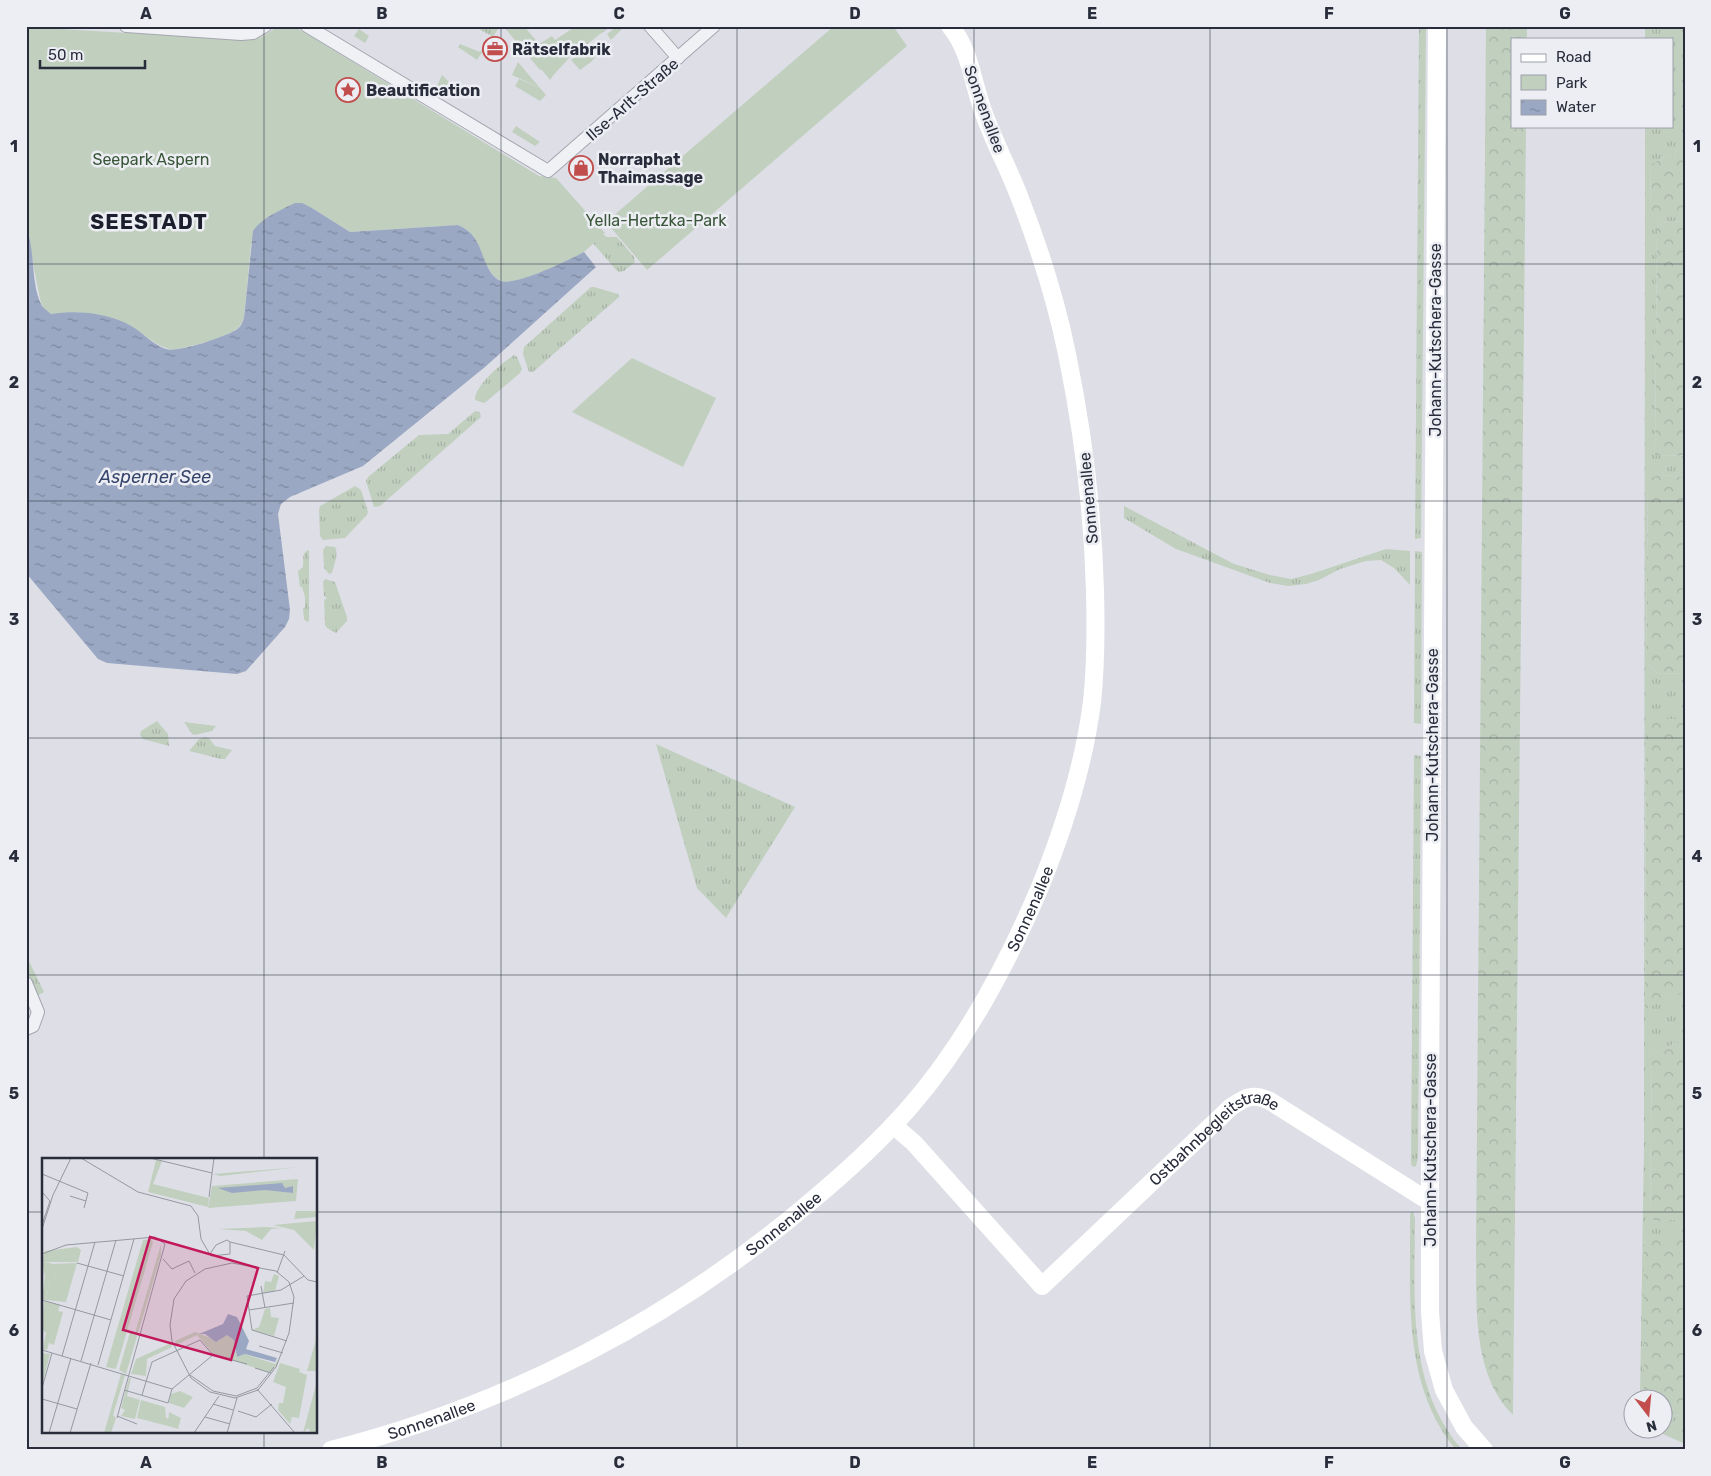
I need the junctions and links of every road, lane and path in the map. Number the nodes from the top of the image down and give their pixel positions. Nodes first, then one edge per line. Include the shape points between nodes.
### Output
1 (126, 26) edge
2 (265, 26) edge
3 (307, 26) edge
4 (650, 26) edge
5 (714, 26) edge
6 (950, 26) edge
7 (1437, 26) edge
8 (678, 58) junction
9 (26, 982) edge
10 (26, 1030) edge
11 (893, 1125) junction
12 (1430, 1202) junction
13 (331, 1450) edge
14 (1484, 1450) edge

1 - 2 street via 241,34
3 - 8 street, Ilse-Arlt-Straße via 548,171
4 - 8 street
5 - 8 street, Ilse-Arlt-Straße
6 - 11 street, Sonnenallee via 965,53 983,112 1031,228 1064,341 1077,402 1088,486 1095,657 1092,701 1082,754 1056,850 1034,902 978,1010 927,1086
7 - 12 street, Johann-Kutschera-Gasse
9 - 10 street via 38,1016 33,1026
11 - 12 street, Ostbahnbegleitstraße via 914,1144 1042,1286 1231,1107 1251,1096 1270,1101
11 - 13 street, Sonnenallee via 843,1174 769,1236 703,1284 621,1335 484,1400 403,1430
12 - 14 street, Johann-Kutschera-Gasse via 1433,1351 1444,1390 1464,1427

